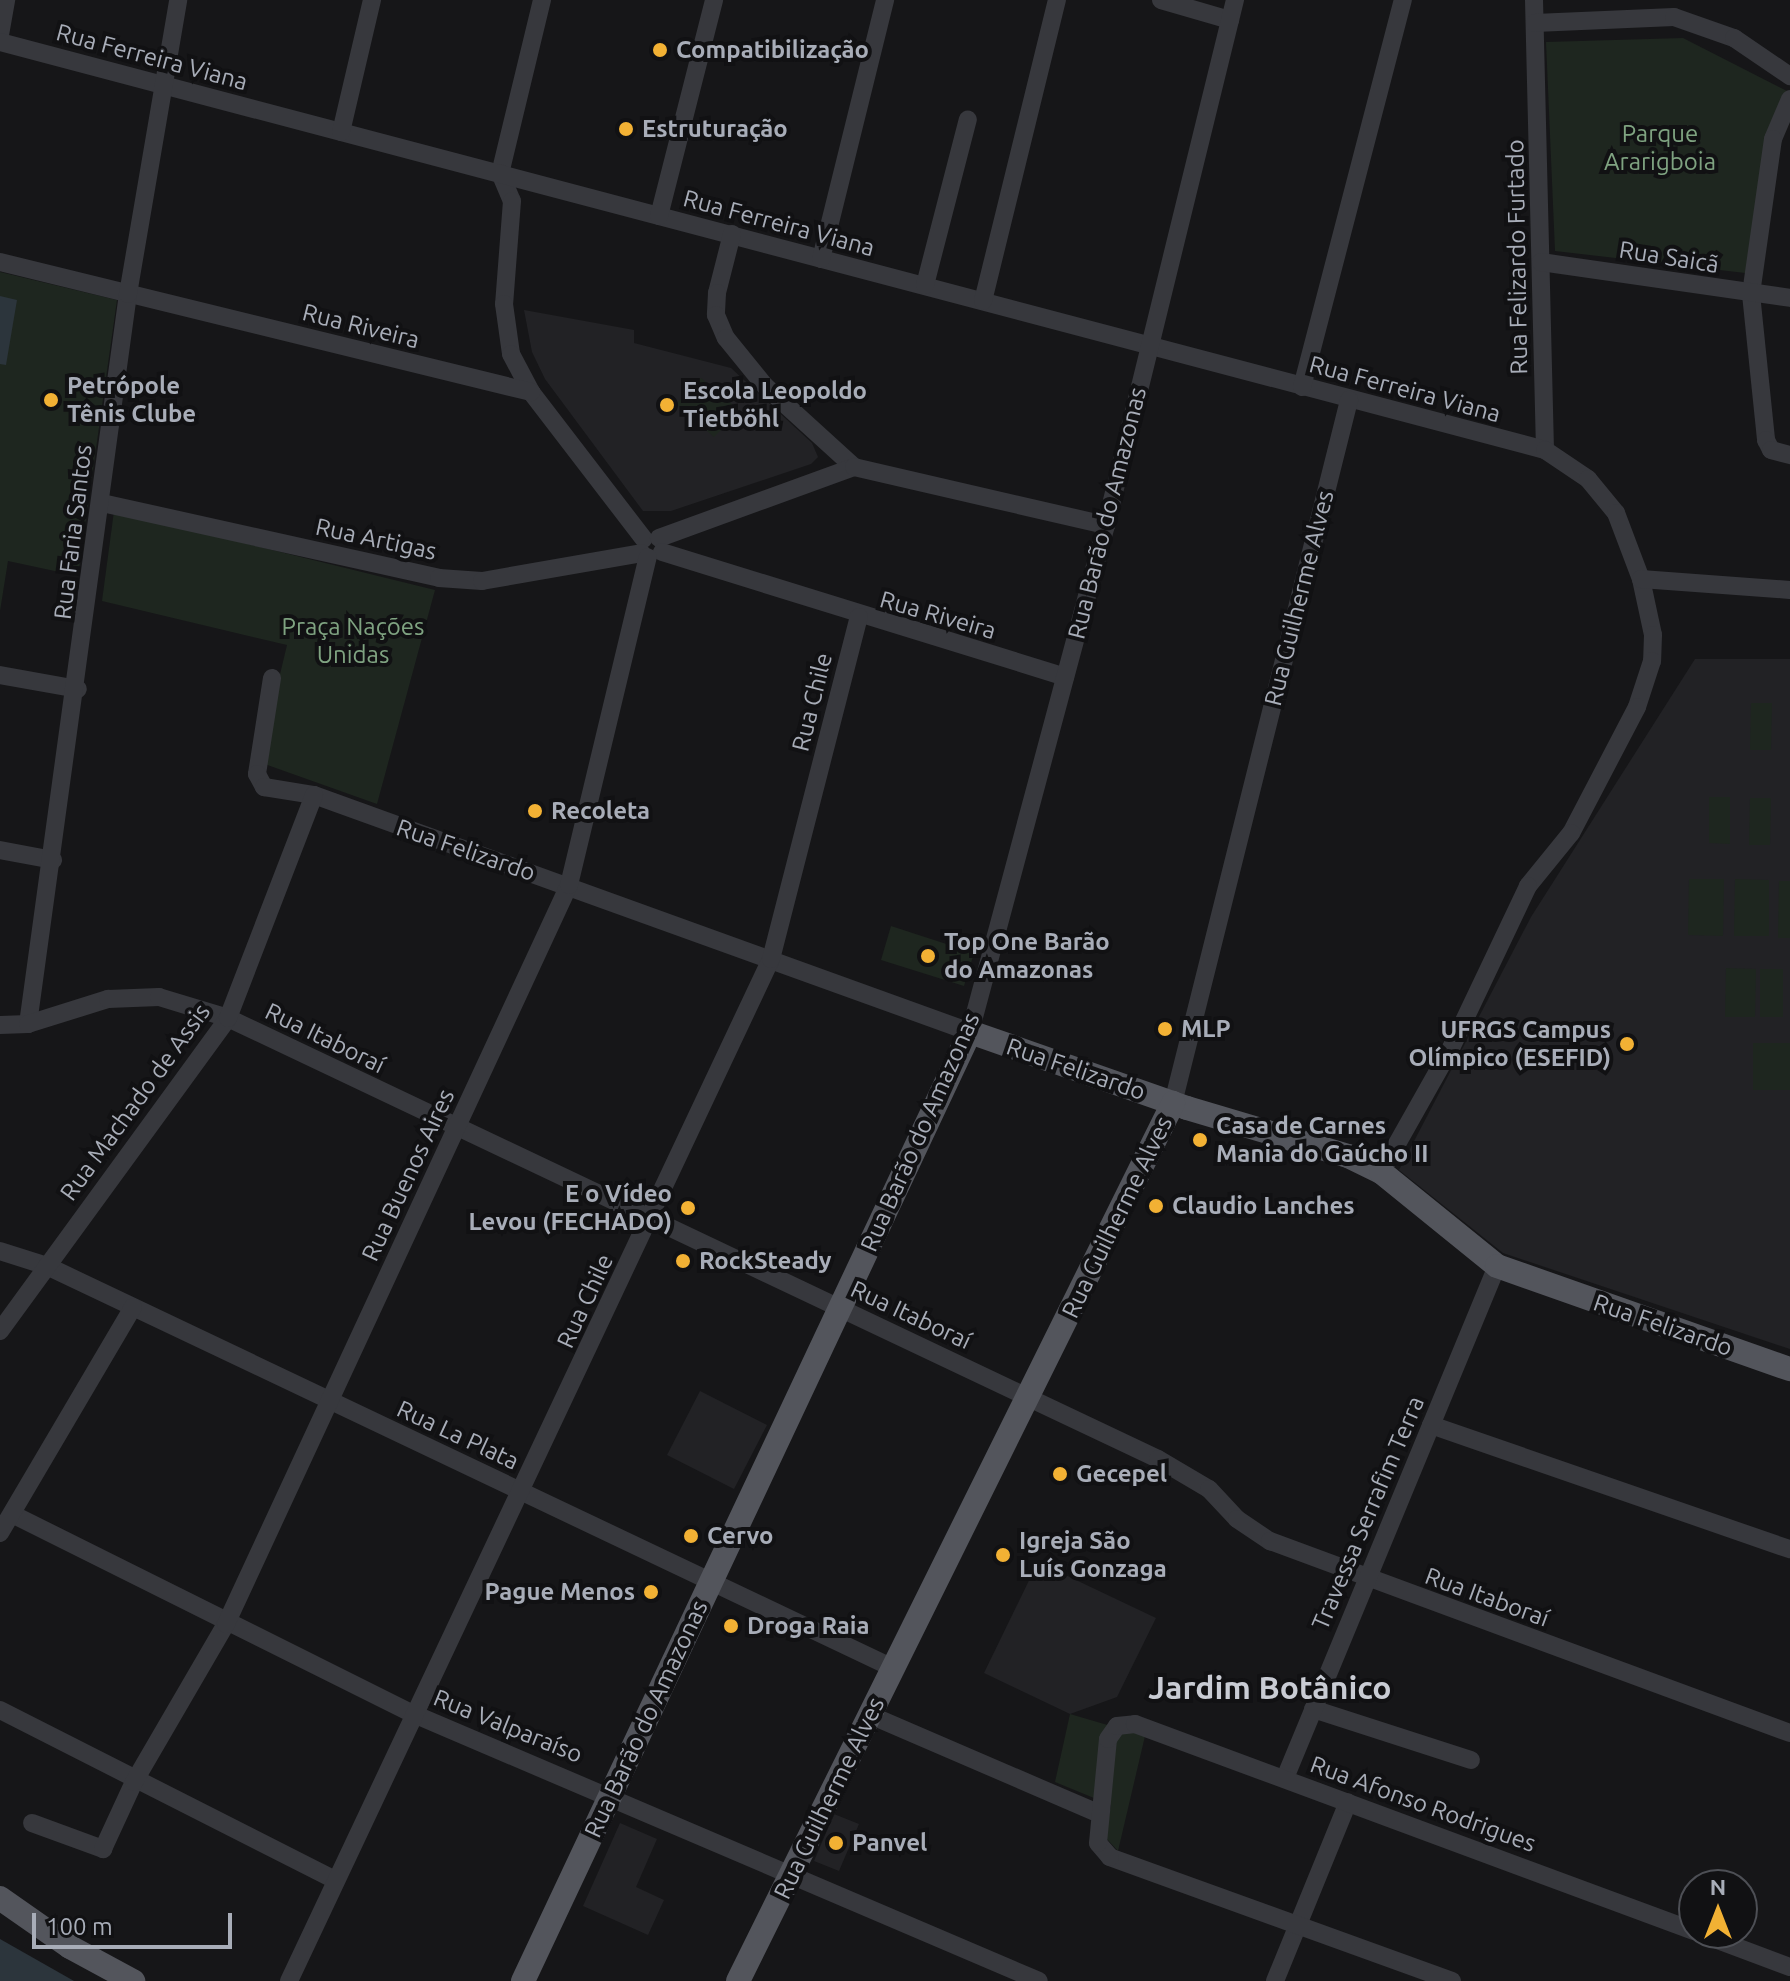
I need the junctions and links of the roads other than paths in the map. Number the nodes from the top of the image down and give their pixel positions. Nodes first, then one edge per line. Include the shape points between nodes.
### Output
1 (6, 0) edge
2 (178, 0) edge
3 (372, 0) edge
4 (542, 0) edge
5 (714, 0) edge
6 (885, 0) edge
7 (1057, 0) edge
8 (1161, 0) edge
9 (1235, 0) edge
10 (1403, 0) edge
11 (1534, 0) edge
12 (1230, 20) junction
13 (1535, 23) junction
14 (0, 35) edge
15 (0, 42) edge
16 (1790, 76) edge
17 (164, 84) junction
18 (1790, 99) edge
19 (968, 119) dead end
20 (341, 132) junction
21 (500, 173) junction
22 (659, 216) junction
23 (732, 234) junction
24 (821, 259) junction
25 (0, 262) edge
26 (1541, 262) junction
27 (925, 285) junction
28 (128, 294) junction
29 (1751, 294) junction
30 (1790, 298) edge
31 (983, 301) junction
32 (1149, 347) junction
33 (1302, 387) junction
34 (531, 392) junction
35 (1349, 400) junction
36 (1545, 450) junction
37 (1790, 455) edge
38 (854, 467) junction
39 (102, 503) junction
40 (1106, 525) junction
41 (651, 548) junction
42 (1641, 579) junction
43 (1790, 590) edge
44 (859, 617) junction
45 (0, 675) edge
46 (1065, 677) junction
47 (272, 678) dead end
48 (78, 689) junction
49 (314, 795) junction
50 (0, 850) edge
51 (53, 860) junction
52 (569, 885) junction
53 (771, 959) junction
54 (228, 1018) junction
55 (28, 1024) junction
56 (0, 1025) edge
57 (970, 1032) junction
58 (1173, 1103) junction
59 (456, 1128) junction
60 (1381, 1172) junction
61 (650, 1220) junction
62 (0, 1251) edge
63 (47, 1266) junction
64 (1497, 1266) junction
65 (133, 1307) junction
66 (839, 1308) junction
67 (0, 1331) edge
68 (1790, 1369) edge
69 (1027, 1397) junction
70 (331, 1402) junction
71 (1431, 1425) junction
72 (522, 1492) junction
73 (12, 1514) junction
74 (0, 1533) edge
75 (1790, 1549) edge
76 (1366, 1578) junction
77 (709, 1582) junction
78 (226, 1624) junction
79 (893, 1668) junction
80 (1313, 1709) junction
81 (0, 1710) edge
82 (416, 1715) junction
83 (870, 1715) junction
84 (1790, 1733) edge
85 (1471, 1760) dead end
86 (1285, 1778) junction
87 (134, 1782) junction
88 (611, 1795) junction
89 (1348, 1802) junction
90 (1100, 1814) junction
91 (32, 1823) dead end
92 (790, 1876) junction
93 (333, 1879) junction
94 (0, 1898) edge
95 (1297, 1925) junction
96 (1678, 1925) edge
97 (1742, 1949) edge
98 (1790, 1967) edge
99 (133, 1981) edge
100 (289, 1981) edge
101 (523, 1981) edge
102 (738, 1981) edge
103 (1039, 1981) edge
104 (1275, 1981) edge
105 (1452, 1981) edge

1 - 14 street
2 - 17 street, Rua Faria Santos
3 - 20 street
4 - 21 street
5 - 22 street
6 - 24 street
7 - 31 street
8 - 12 street
9 - 12 street, Rua Barão do Amazonas
10 - 33 street
11 - 13 street, Rua Felizardo Furtado
12 - 32 street, Rua Barão do Amazonas
13 - 16 street via 1674,17 1734,38
13 - 26 street, Rua Felizardo Furtado
15 - 17 street, Rua Ferreira Viana
17 - 20 street, Rua Ferreira Viana
17 - 28 street, Rua Faria Santos
18 - 29 street via 1773,139
19 - 27 street
20 - 21 street, Rua Ferreira Viana
21 - 22 street, Rua Ferreira Viana
21 - 34 street via 512,201 504,304 511,354
22 - 23 street, Rua Ferreira Viana
23 - 24 street, Rua Ferreira Viana
23 - 38 street via 717,293 716,315 726,338 765,386
24 - 27 street, Rua Ferreira Viana
25 - 28 street, Rua Riveira
26 - 29 street, Rua Saicã
26 - 36 street, Rua Felizardo Furtado
27 - 31 street, Rua Ferreira Viana
28 - 34 street, Rua Riveira
28 - 39 street, Rua Faria Santos
29 - 30 street, Rua Saicã
29 - 37 street via 1765,430 1771,450
31 - 32 street, Rua Ferreira Viana
32 - 33 street, Rua Ferreira Viana
32 - 40 street, Rua Barão do Amazonas
33 - 35 street, Rua Ferreira Viana
34 - 41 street
35 - 36 street, Rua Ferreira Viana
35 - 58 street, Rua Guilherme Alves
36 - 42 street via 1588,479 1616,513
38 - 40 street
38 - 41 street, Rua Artigas
39 - 41 street, Rua Artigas via 439,578 482,581
39 - 48 street, Rua Faria Santos
40 - 46 street, Rua Barão do Amazonas
41 - 44 street, Rua Riveira
41 - 52 street, Rua Buenos Aires
42 - 43 street
42 - 60 street via 1653,635 1652,661 1637,707 1571,833 1514,911 1451,1048
44 - 46 street, Rua Riveira
44 - 53 street, Rua Chile
45 - 48 street
46 - 57 street, Rua Barão do Amazonas
47 - 49 street, Rua Felizardo via 258,783
48 - 51 street, Rua Faria Santos
49 - 52 street, Rua Felizardo
49 - 54 street, Rua Machado de Assis
50 - 51 street
51 - 55 street, Rua Faria Santos
52 - 53 street, Rua Felizardo
52 - 59 street, Rua Buenos Aires
53 - 57 street, Rua Felizardo
53 - 61 street, Rua Chile
54 - 55 street, Rua Itaboraí via 159,997 108,999
54 - 59 street, Rua Itaboraí
54 - 63 street, Rua Machado de Assis
55 - 56 street, Rua Itaboraí
57 - 58 main road, Rua Felizardo
57 - 66 main road, Rua Barão do Amazonas
58 - 60 main road, Rua Felizardo via 1312,1144
58 - 69 main road, Rua Guilherme Alves
59 - 61 street, Rua Itaboraí
59 - 70 street, Rua Buenos Aires
60 - 64 main road, Rua Felizardo
61 - 66 street, Rua Itaboraí
61 - 72 street, Rua Chile
62 - 63 street, Rua La Plata
63 - 65 street, Rua La Plata
63 - 67 street, Rua Machado de Assis
64 - 68 main road, Rua Felizardo
64 - 71 street, Travessa Serrafim Terra
65 - 70 street, Rua La Plata
65 - 73 street
66 - 69 street, Rua Itaboraí
66 - 77 main road, Rua Barão do Amazonas
69 - 76 street, Rua Itaboraí via 1209,1489 1237,1519 1270,1541
69 - 79 main road, Rua Guilherme Alves
70 - 72 street, Rua La Plata
70 - 78 street, Rua Buenos Aires
71 - 75 street
71 - 76 street, Travessa Serrafim Terra
72 - 77 street, Rua La Plata
72 - 82 street, Rua Chile
73 - 74 street
73 - 78 street, Rua Valparaíso
76 - 80 street, Travessa Serrafim Terra
76 - 84 street, Rua Itaboraí
77 - 79 street, Rua La Plata
77 - 88 main road, Rua Barão do Amazonas
78 - 82 street, Rua Valparaíso
78 - 87 street, Rua Buenos Aires
79 - 83 main road, Rua Guilherme Alves
80 - 85 street
80 - 86 street, Travessa Serrafim Terra
81 - 87 street
82 - 88 street, Rua Valparaíso
82 - 93 street, Rua Chile
83 - 90 street
83 - 92 main road, Rua Guilherme Alves
86 - 89 street, Rua Afonso Rodrigues
86 - 90 street, Rua Afonso Rodrigues via 1135,1724 1117,1726 1108,1739
87 - 91 street, Rua Buenos Aires via 103,1849
87 - 93 street
88 - 92 street, Rua Valparaíso
88 - 101 main road, Rua Barão do Amazonas
89 - 95 street
89 - 96 street, Rua Afonso Rodrigues
90 - 95 street via 1098,1843 1110,1857
92 - 102 main road, Rua Guilherme Alves
92 - 103 street, Rua Valparaíso
93 - 100 street, Rua Chile
94 - 99 main road via 70,1947
95 - 104 street
95 - 105 street
97 - 98 street, Rua Afonso Rodrigues

